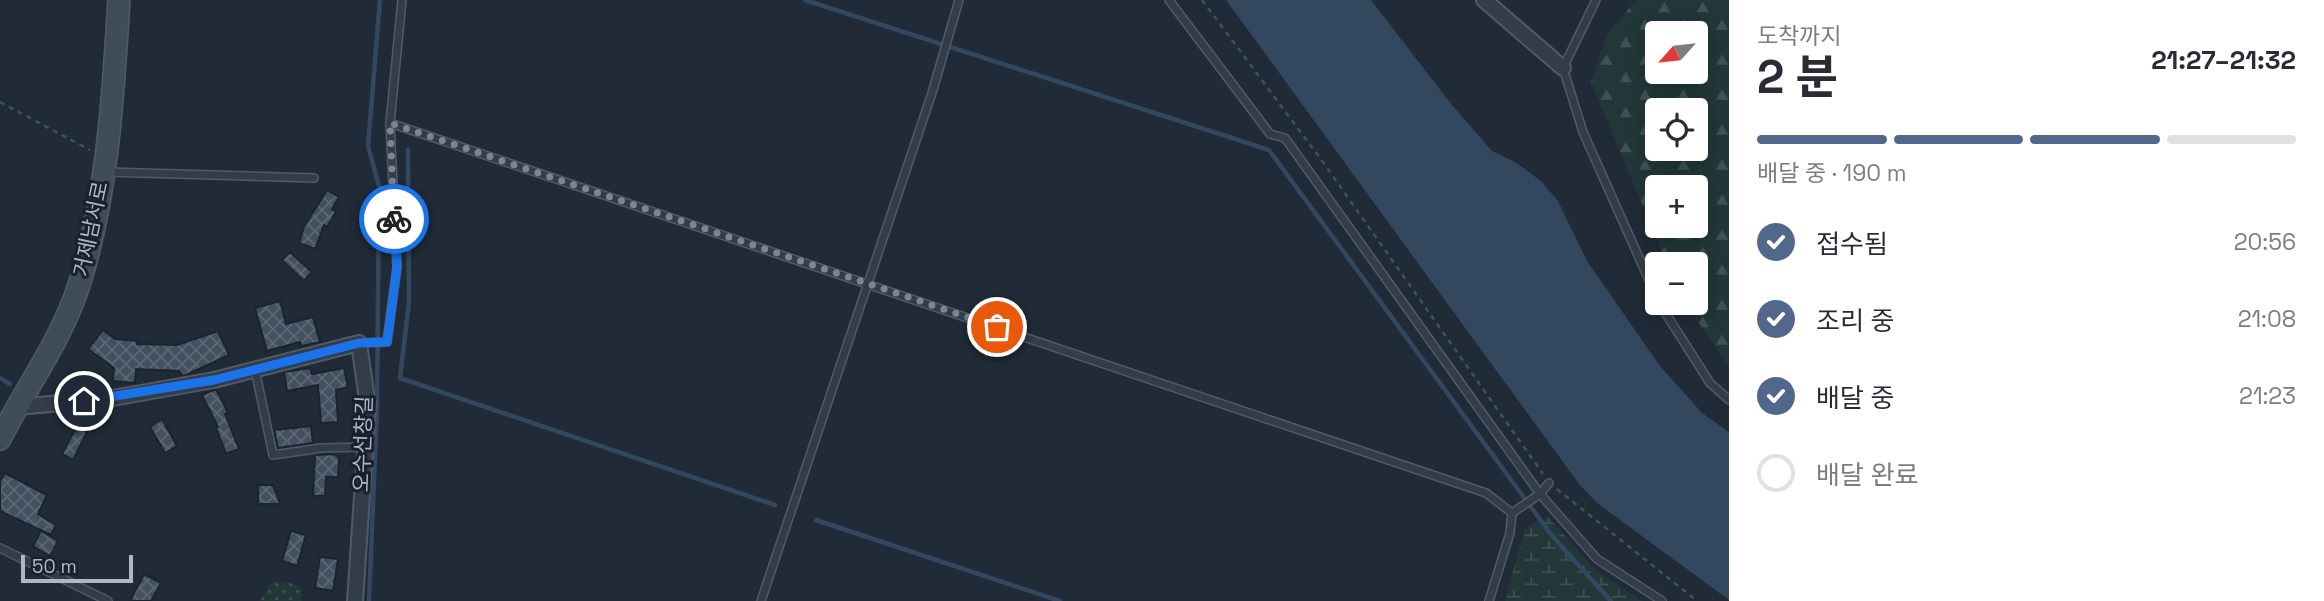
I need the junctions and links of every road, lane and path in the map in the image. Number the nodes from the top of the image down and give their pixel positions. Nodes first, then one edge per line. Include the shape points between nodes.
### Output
1 (119, 0) edge
2 (402, 0) edge
3 (959, 0) edge
4 (1169, 0) edge
5 (1202, 0) edge
6 (1484, 0) edge
7 (1596, 0) edge
8 (1563, 68) junction
9 (0, 102) edge
10 (390, 123) junction
11 (104, 165) junction
12 (314, 178) dead end
13 (1645, 272) edge
14 (868, 283) junction
15 (1667, 315) edge
16 (359, 343) junction
17 (255, 369) junction
18 (1729, 400) edge
19 (16, 407) junction
20 (0, 439) edge
21 (365, 447) junction
22 (1549, 483) junction
23 (1540, 494) junction
24 (1512, 513) junction
25 (0, 548) edge
26 (108, 601) edge
27 (355, 601) edge
28 (761, 601) edge
29 (1489, 601) edge
30 (1662, 601) edge
31 (1696, 601) edge

1 - 11 main road, 거제남서로 via 113,105
2 - 10 lane
3 - 14 lane
4 - 23 lane via 1270,134 1285,138
5 - 22 path via 1320,158
6 - 8 street
7 - 8 lane
8 - 13 lane via 1583,132
9 - 11 path
10 - 14 lane
10 - 16 lane via 397,267 387,342
11 - 12 lane
11 - 19 main road, 거제남서로 via 96,219 77,289 55,341
14 - 24 lane via 1486,493
14 - 28 lane
15 - 18 lane via 1710,383
16 - 17 street
16 - 21 street, 오수선창길 via 368,406
17 - 19 street via 107,399
17 - 21 lane via 273,455
19 - 20 main road, 거제남서로
21 - 27 street, 오수선창길
22 - 23 lane
22 - 31 path
23 - 24 lane
23 - 30 lane via 1597,559
24 - 29 lane
25 - 26 lane

